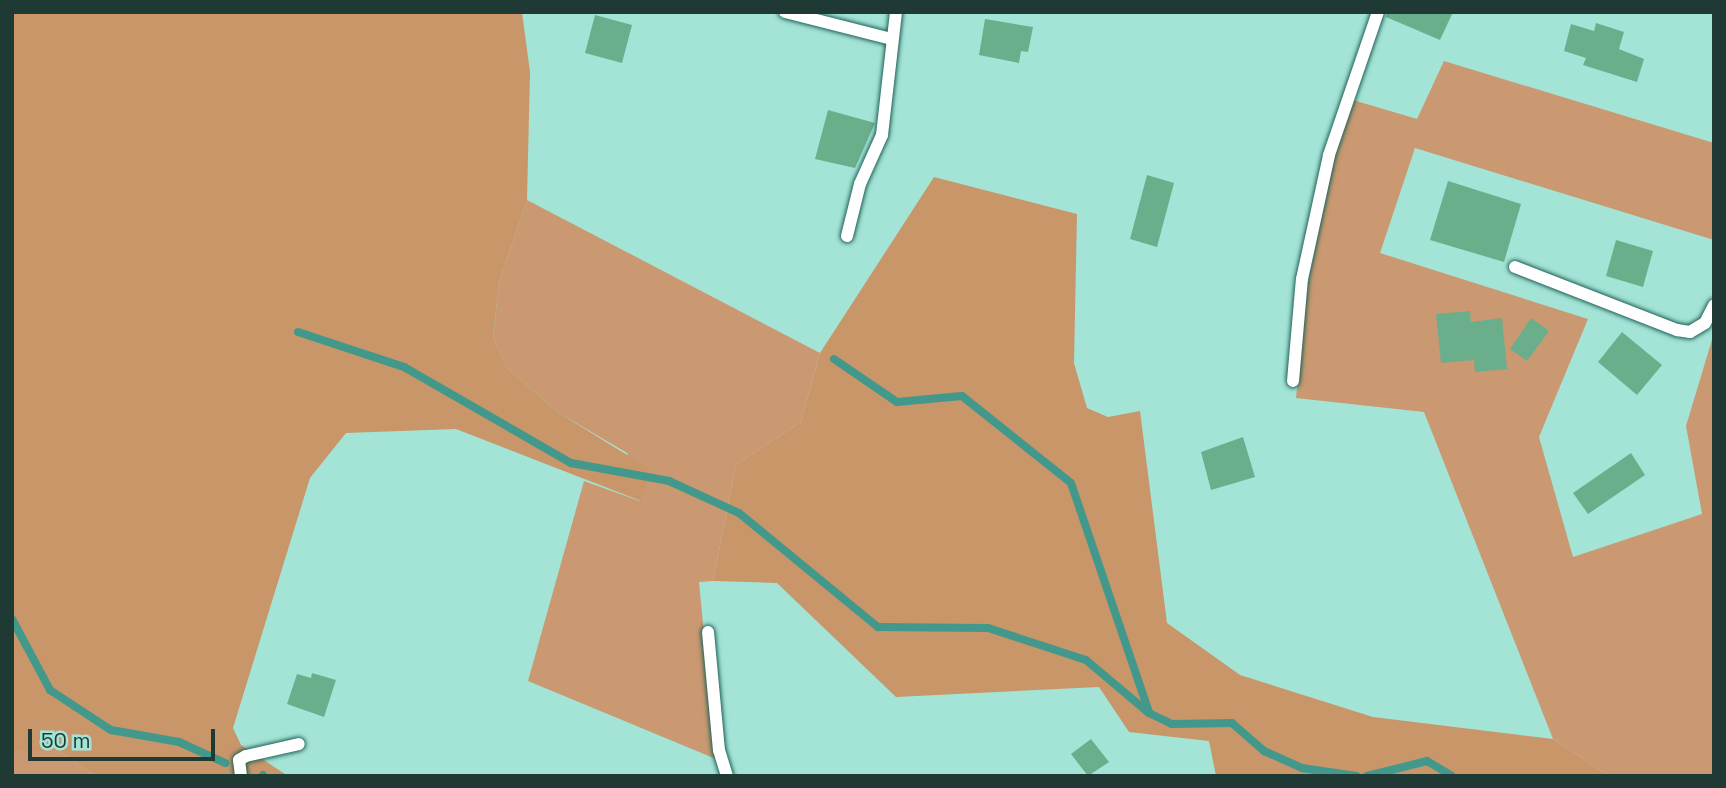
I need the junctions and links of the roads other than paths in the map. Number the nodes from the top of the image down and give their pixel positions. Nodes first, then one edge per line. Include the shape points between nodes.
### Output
1 (785, 12) edge
2 (896, 12) edge
3 (1378, 12) edge
4 (892, 39) junction
5 (846, 236) dead end
6 (1515, 267) dead end
7 (1714, 305) edge
8 (1293, 381) dead end
9 (708, 632) dead end
10 (299, 744) dead end
11 (241, 776) edge
12 (727, 776) edge

1 - 4 lane
2 - 4 lane
3 - 8 lane via 1329,155 1302,279
4 - 5 lane via 882,135 860,184
6 - 7 lane via 1676,330 1690,332 1705,323
9 - 12 lane via 719,750
10 - 11 lane via 246,756 240,760

